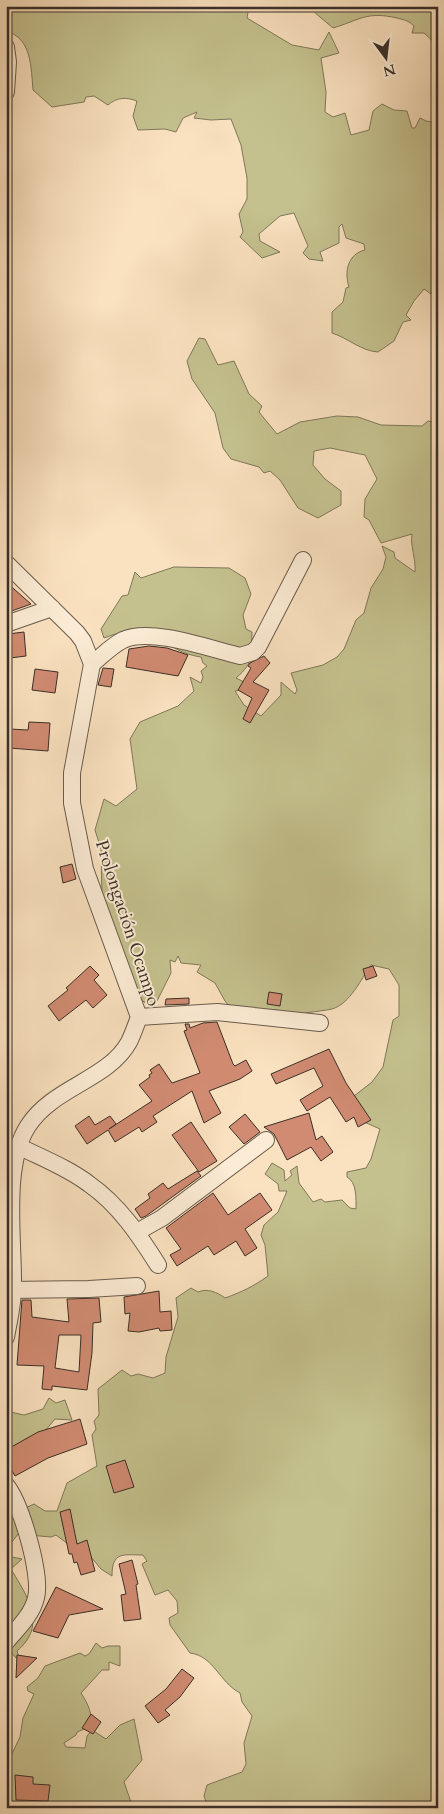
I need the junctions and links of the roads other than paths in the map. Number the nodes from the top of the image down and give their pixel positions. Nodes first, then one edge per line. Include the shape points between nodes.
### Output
1 (6, 47) edge
2 (6, 92) edge
3 (303, 560) dead end
4 (6, 563) edge
5 (52, 608) junction
6 (6, 624) edge
7 (92, 664) junction
8 (139, 1017) junction
9 (320, 1023) dead end
10 (266, 1140) dead end
11 (18, 1146) junction
12 (137, 1232) junction
13 (158, 1265) dead end
14 (137, 1286) dead end
15 (10, 1290) edge
16 (6, 1337) edge
17 (6, 1485) edge
18 (6, 1642) edge

1 - 2 street
3 - 7 street via 258,646 246,656 138,636 124,639
4 - 5 street
5 - 6 street
5 - 7 street via 83,641
7 - 8 street, Prolongación Ocampo via 72,773 72,803 91,886
8 - 9 street via 217,1012
8 - 11 street, Prolongación Ocampo via 129,1043 115,1058 47,1104 28,1126
10 - 12 street via 162,1218
11 - 12 street via 88,1183 116,1207
11 - 15 street, Prolongación Ocampo via 12,1181
12 - 13 street
14 - 15 street
15 - 16 street, Prolongación Ocampo
17 - 18 street via 20,1507 37,1586 32,1611

